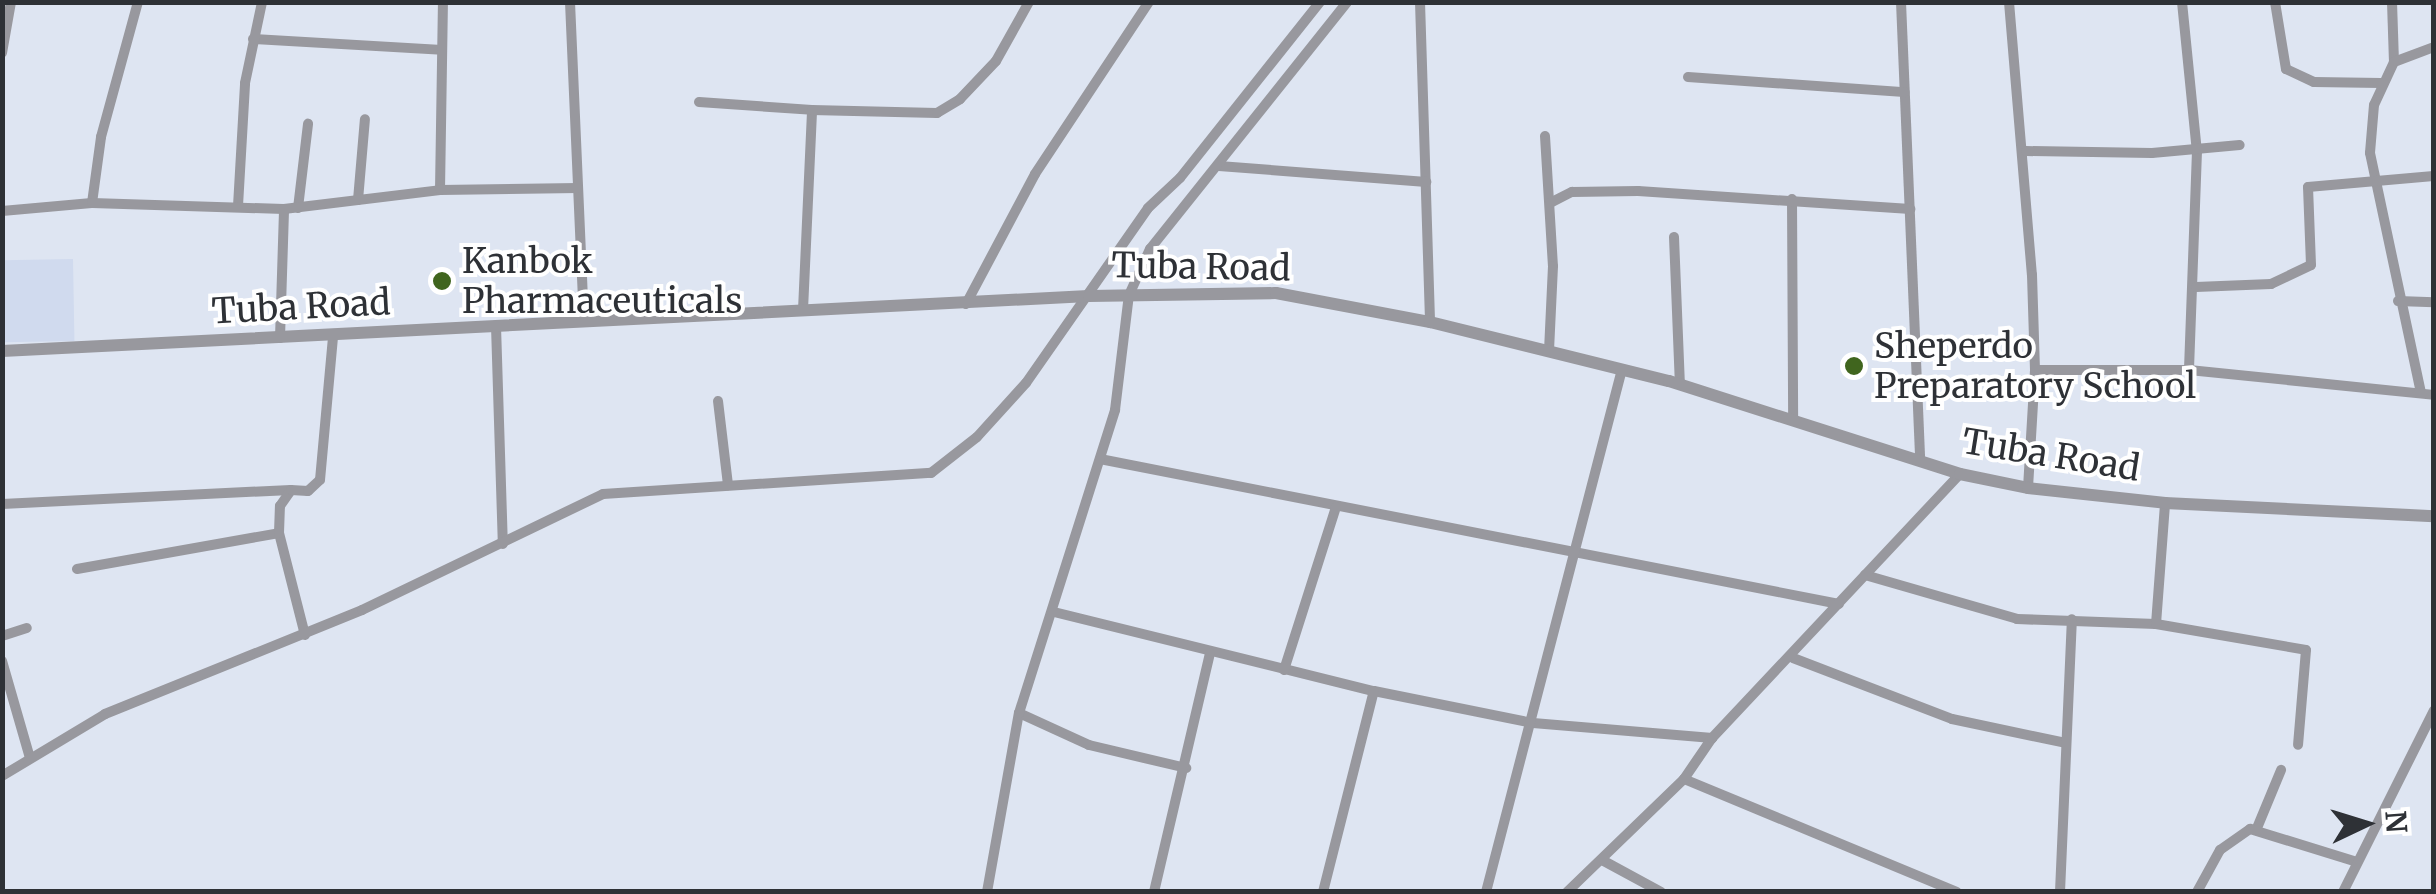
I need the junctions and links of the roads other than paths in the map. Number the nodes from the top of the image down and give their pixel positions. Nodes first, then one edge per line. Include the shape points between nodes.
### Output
1 (11, 2) edge
2 (138, 2) edge
3 (262, 2) edge
4 (443, 2) edge
5 (570, 2) edge
6 (1029, 2) edge
7 (1149, 2) edge
8 (1320, 2) edge
9 (1347, 2) edge
10 (1420, 2) edge
11 (1901, 2) edge
12 (2008, 2) edge
13 (2182, 2) edge
14 (2275, 2) edge
15 (2392, 2) edge
16 (4, 38) edge
17 (253, 39) junction
18 (2434, 48) edge
19 (442, 50) junction
20 (2, 53) edge
21 (2394, 62) junction
22 (1688, 78) dead end
23 (2381, 83) junction
24 (1904, 92) junction
25 (699, 102) dead end
26 (812, 110) junction
27 (364, 119) dead end
28 (308, 124) dead end
29 (1545, 136) dead end
30 (2240, 145) dead end
31 (2197, 150) junction
32 (2026, 151) junction
33 (1218, 166) junction
34 (2434, 176) edge
35 (2376, 180) junction
36 (1426, 182) junction
37 (578, 188) junction
38 (440, 190) junction
39 (1792, 199) junction
40 (358, 200) junction
41 (92, 203) junction
42 (1550, 203) junction
43 (238, 206) junction
44 (298, 208) junction
45 (284, 209) junction
46 (1910, 209) junction
47 (2, 211) edge
48 (1674, 237) dead end
49 (2196, 287) junction
50 (1129, 295) junction
51 (1089, 296) junction
52 (2398, 301) junction
53 (2434, 302) edge
54 (966, 304) junction
55 (803, 310) junction
56 (584, 322) junction
57 (1430, 322) junction
58 (496, 326) junction
59 (333, 336) junction
60 (280, 338) junction
61 (1549, 350) junction
62 (2, 351) edge
63 (1622, 369) junction
64 (2036, 370) junction
65 (2190, 370) junction
66 (1680, 384) junction
67 (2427, 394) edge
68 (718, 401) dead end
69 (1793, 419) junction
70 (1100, 458) junction
71 (1920, 459) junction
72 (1960, 474) junction
73 (728, 484) junction
74 (2028, 488) junction
75 (290, 490) junction
76 (2164, 503) junction
77 (2, 504) edge
78 (1336, 508) junction
79 (2434, 516) edge
80 (280, 533) junction
81 (504, 544) junction
82 (1576, 557) junction
83 (77, 570) dead end
84 (1865, 576) junction
85 (1839, 604) junction
86 (1054, 612) junction
87 (2072, 619) junction
88 (2156, 624) junction
89 (26, 628) dead end
90 (304, 635) junction
91 (2, 636) edge
92 (1210, 653) junction
93 (1793, 658) junction
94 (2, 662) edge
95 (1284, 670) junction
96 (1374, 691) junction
97 (2434, 710) edge
98 (1019, 713) junction
99 (1533, 722) junction
100 (1712, 738) junction
101 (2066, 743) junction
102 (2298, 745) dead end
103 (30, 758) junction
104 (1186, 768) junction
105 (2281, 770) dead end
106 (2, 776) edge
107 (1684, 779) junction
108 (2256, 828) junction
109 (1602, 860) junction
110 (2357, 862) junction
111 (987, 892) edge
112 (1154, 892) edge
113 (1324, 892) edge
114 (1486, 892) edge
115 (1568, 892) edge
116 (1661, 892) edge
117 (1957, 892) edge
118 (2060, 892) edge
119 (2198, 892) edge
120 (2343, 892) edge

1 - 16 street
2 - 41 street via 96,156
3 - 17 street
4 - 19 street
5 - 37 street
6 - 26 street via 996,61 937,113
7 - 54 street via 1035,174
8 - 51 street via 1180,178 1148,208
9 - 33 street
10 - 36 street
11 - 24 street
12 - 32 street
13 - 31 street
14 - 23 street via 2286,70 2314,82
15 - 21 street
16 - 20 street
17 - 19 street
17 - 43 street
18 - 21 street
19 - 38 street
21 - 23 street
22 - 24 street
23 - 35 street via 2370,153
24 - 46 street
25 - 26 street
26 - 55 street
27 - 40 street
28 - 44 street
29 - 42 street
30 - 31 street
31 - 32 street
31 - 49 street
32 - 64 street
33 - 36 street
33 - 50 street via 1150,249
34 - 35 street
35 - 49 street via 2305,190 2314,259 2303,271 2272,284
35 - 52 street
36 - 57 street
37 - 38 street
37 - 56 street
38 - 40 street
39 - 42 street via 1572,192
39 - 46 street
39 - 69 street via 1798,285
40 - 44 street
41 - 43 street
41 - 47 street
42 - 61 street
43 - 45 street
44 - 45 street
45 - 60 street
46 - 71 street
48 - 66 street
49 - 65 street
50 - 51 street, Tuba Road
50 - 57 street, Tuba Road via 1276,294
50 - 70 street via 1124,373
51 - 54 street, Tuba Road
51 - 73 street via 1002,413 931,473
52 - 53 street
52 - 67 street
54 - 55 street, Tuba Road
55 - 56 street, Tuba Road
56 - 58 street, Tuba Road
57 - 61 street, Tuba Road
58 - 59 street, Tuba Road
58 - 81 street
59 - 60 street, Tuba Road
59 - 75 street via 320,480 308,491
60 - 62 street, Tuba Road
61 - 63 street, Tuba Road
63 - 66 street, Tuba Road
63 - 82 street
64 - 65 street
64 - 74 street
65 - 67 street
66 - 69 street, Tuba Road
68 - 73 street
69 - 71 street, Tuba Road
70 - 78 street
70 - 86 street
71 - 72 street, Tuba Road
72 - 74 street, Tuba Road
72 - 84 street
73 - 81 street via 603,494
74 - 76 street, Tuba Road
75 - 77 street
75 - 80 street via 282,496
76 - 79 street, Tuba Road
76 - 88 street
78 - 82 street
78 - 95 street
80 - 83 street
80 - 90 street
81 - 90 street
82 - 85 street
82 - 99 street
84 - 85 street
84 - 87 street via 2017,619
85 - 93 street
86 - 92 street
86 - 98 street
87 - 88 street
87 - 101 street
88 - 102 street via 2306,650
89 - 91 street
90 - 103 street via 105,714
92 - 95 street
92 - 104 street
93 - 100 street
93 - 101 street via 1952,718
94 - 103 street
95 - 96 street
96 - 99 street
96 - 113 street
97 - 110 street
98 - 104 street via 1089,745
98 - 111 street
99 - 100 street
99 - 114 street
100 - 107 street
101 - 118 street
103 - 106 street
104 - 112 street
105 - 108 street
107 - 109 street
107 - 117 street
108 - 110 street
108 - 119 street via 2220,850
109 - 115 street
109 - 116 street
110 - 120 street

